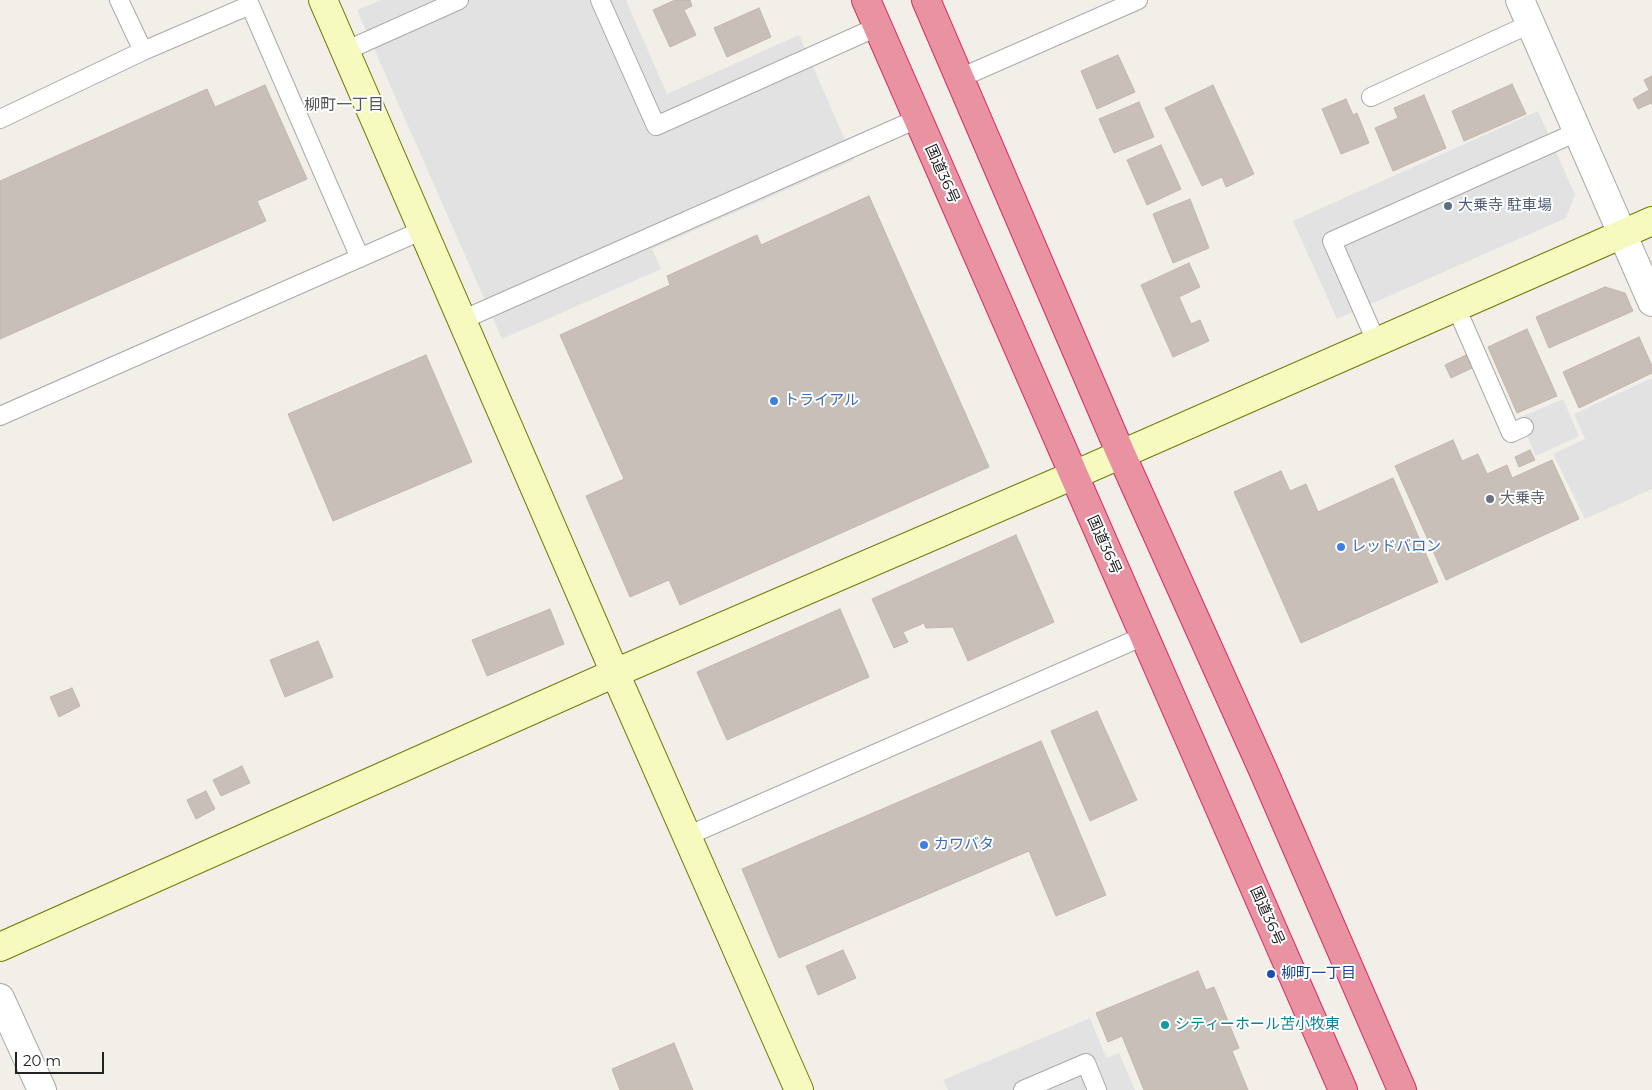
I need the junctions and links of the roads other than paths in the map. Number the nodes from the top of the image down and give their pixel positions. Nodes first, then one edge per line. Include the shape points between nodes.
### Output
1 (119, 0) edge
2 (323, 0) edge
3 (459, 0) edge
4 (600, 0) edge
5 (866, 0) edge
6 (926, 0) edge
7 (1138, 0) edge
8 (1525, 12) edge
9 (877, 28) junction
10 (345, 51) junction
11 (143, 52) junction
12 (960, 78) junction
13 (1371, 97) dead end
14 (0, 119) edge
15 (917, 119) junction
16 (1577, 132) junction
17 (1652, 221) edge
18 (423, 230) junction
19 (1622, 234) junction
20 (360, 258) junction
21 (1652, 302) edge
22 (1456, 307) junction
23 (462, 320) junction
24 (1376, 341) junction
25 (0, 416) edge
26 (1524, 428) dead end
27 (1121, 454) junction
28 (1074, 475) junction
29 (1144, 636) junction
30 (615, 673) junction
31 (687, 836) junction
32 (0, 947) edge
33 (0, 998) edge
34 (42, 1090) edge
35 (799, 1090) edge
36 (1023, 1090) edge
37 (1098, 1090) edge
38 (1343, 1090) edge
39 (1402, 1090) edge

1 - 11 lane
2 - 10 street
3 - 10 lane
4 - 9 lane via 656,126
5 - 9 highway, 国道36号
6 - 12 highway
7 - 12 lane
8 - 13 lane
8 - 16 street
9 - 15 highway, 国道36号
10 - 18 street
11 - 14 lane
11 - 20 lane via 250,5
12 - 27 highway
15 - 23 lane
15 - 28 highway, 国道36号
16 - 19 street
16 - 24 lane via 1332,241
17 - 19 street
18 - 20 lane
18 - 23 street
19 - 21 street
19 - 22 street
20 - 25 lane
22 - 24 street
22 - 26 lane via 1511,433
23 - 30 street
24 - 27 street
27 - 28 street
27 - 39 highway
28 - 29 highway, 国道36号
28 - 30 street
29 - 31 lane
29 - 38 highway, 国道36号
30 - 31 street
30 - 32 street
31 - 35 street
33 - 34 street
36 - 37 lane via 1086,1063

